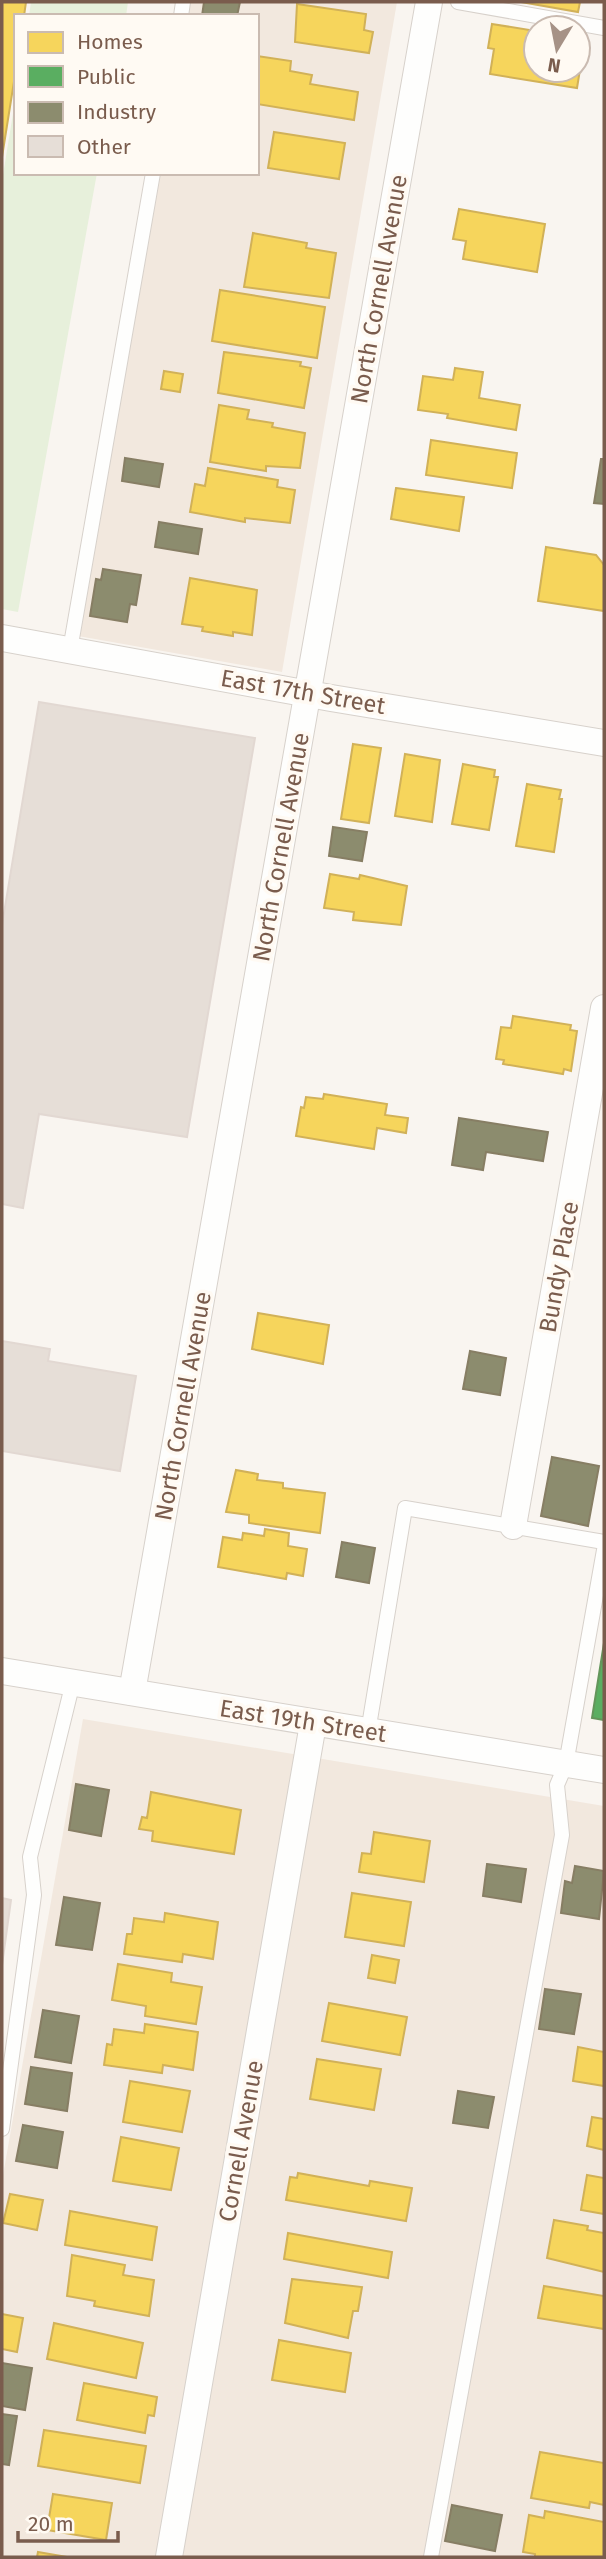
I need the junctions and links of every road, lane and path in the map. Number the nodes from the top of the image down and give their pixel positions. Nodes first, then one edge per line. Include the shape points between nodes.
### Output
1 (429, 2) edge
2 (458, 2) edge
3 (604, 28) edge
4 (153, 175) edge
5 (2, 638) edge
6 (70, 650) junction
7 (308, 694) junction
8 (604, 743) edge
9 (604, 1008) edge
10 (513, 1526) junction
11 (604, 1542) edge
12 (604, 1550) edge
13 (2, 1671) edge
14 (73, 1682) junction
15 (132, 1692) junction
16 (313, 1724) junction
17 (368, 1732) junction
18 (566, 1764) junction
19 (604, 1770) edge
20 (2, 2129) edge
21 (169, 2557) edge
22 (432, 2557) edge

1 - 7 street, North Cornell Avenue
2 - 3 lane
4 - 6 lane
5 - 6 street, East 17th Street
6 - 7 street, East 17th Street
7 - 8 street, East 17th Street
7 - 15 street, North Cornell Avenue
9 - 10 street, Bundy Place
10 - 11 lane
10 - 17 lane via 405,1508
12 - 18 lane
13 - 14 street, East 19th Street
14 - 15 street, East 19th Street
14 - 20 lane via 30,1857 34,1895
15 - 16 street, East 19th Street
16 - 17 street, East 19th Street
16 - 21 street, Cornell Avenue
17 - 18 street, East 19th Street
18 - 19 street, East 19th Street
18 - 22 lane via 557,1785 562,1835

